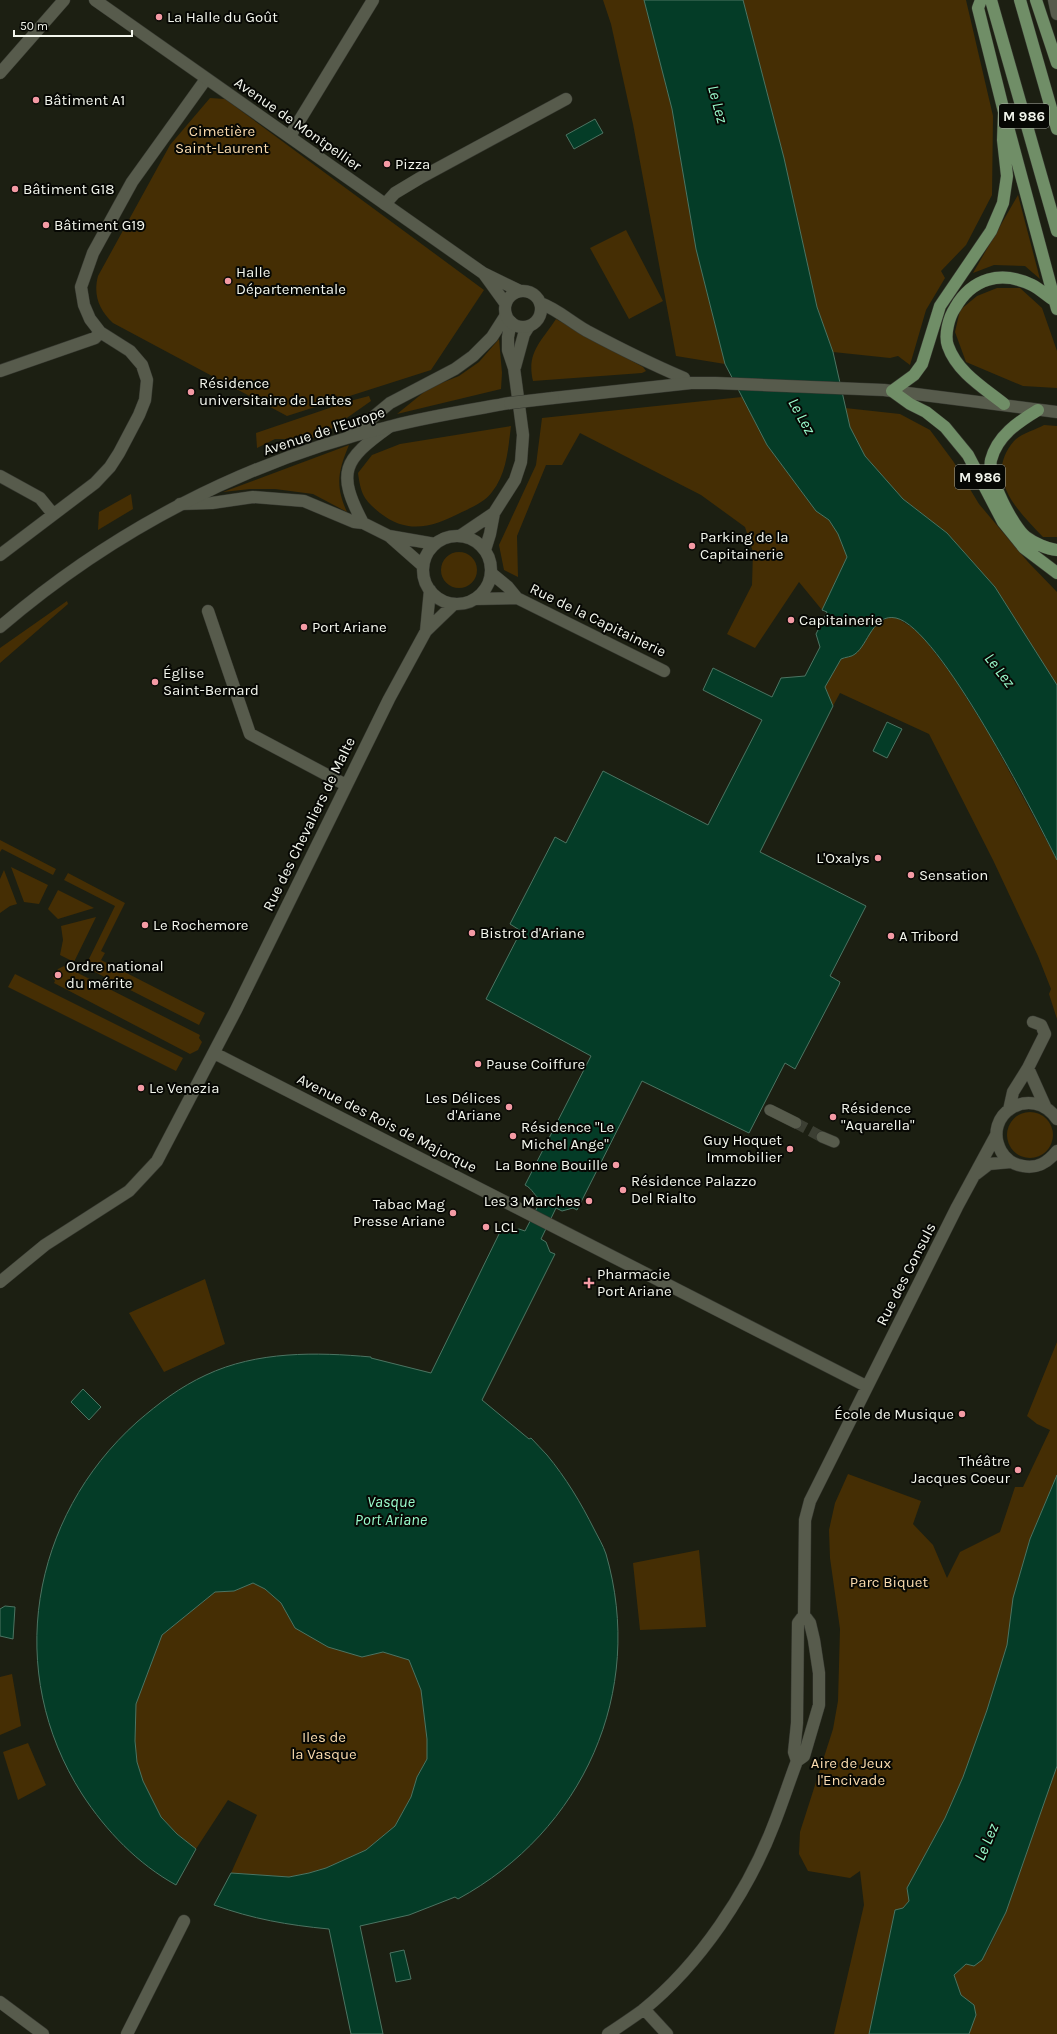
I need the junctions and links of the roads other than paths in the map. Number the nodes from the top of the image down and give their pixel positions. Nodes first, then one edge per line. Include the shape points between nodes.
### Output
1 (64, 0) edge
2 (95, 0) edge
3 (373, 0) edge
4 (981, 0) edge
5 (990, 0) edge
6 (1020, 0) edge
7 (1036, 0) edge
8 (1054, 0) edge
9 (1057, 14) edge
10 (1057, 63) edge
11 (0, 73) edge
12 (206, 79) junction
13 (566, 99) dead end
14 (1004, 112) junction
15 (1057, 129) edge
16 (290, 136) junction
17 (385, 204) junction
18 (1057, 231) edge
19 (483, 274) junction
20 (520, 291) junction
21 (540, 302) junction
22 (1056, 305) edge
23 (507, 314) junction
24 (529, 326) junction
25 (100, 332) junction
26 (514, 368) junction
27 (0, 371) edge
28 (688, 380) junction
29 (892, 391) junction
30 (1004, 404) junction
31 (1038, 410) junction
32 (1057, 412) edge
33 (391, 426) junction
34 (350, 437) junction
35 (0, 476) edge
36 (179, 504) junction
37 (494, 513) junction
38 (53, 514) junction
39 (363, 523) junction
40 (389, 536) junction
41 (460, 536) junction
42 (435, 544) junction
43 (485, 550) junction
44 (1057, 550) edge
45 (0, 555) edge
46 (423, 566) junction
47 (492, 573) junction
48 (1057, 573) edge
49 (430, 590) junction
50 (517, 598) junction
51 (476, 599) junction
52 (454, 604) junction
53 (208, 611) dead end
54 (0, 626) edge
55 (426, 632) junction
56 (664, 671) dead end
57 (346, 785) junction
58 (1033, 1022) dead end
59 (214, 1053) junction
60 (1028, 1068) junction
61 (1044, 1106) junction
62 (770, 1110) dead end
63 (1009, 1110) junction
64 (1057, 1119) edge
65 (796, 1123) tunnel mouth
66 (996, 1135) junction
67 (822, 1137) tunnel mouth
68 (834, 1142) dead end
69 (1057, 1151) edge
70 (1011, 1162) junction
71 (974, 1176) junction
72 (0, 1282) edge
73 (866, 1386) junction
74 (804, 1615) junction
75 (797, 1761) junction
76 (184, 1921) dead end
77 (0, 2002) edge
78 (644, 2009) junction
79 (43, 2034) edge
80 (127, 2034) edge
81 (608, 2034) edge
82 (667, 2034) edge

1 - 11 street
2 - 12 street, Avenue de Montpellier
3 - 16 street
4 - 14 main road, M 986 via 978,8
5 - 18 main road, M 986
6 - 15 main road, M 986
7 - 10 main road
8 - 9 street
12 - 16 street, Avenue de Montpellier
12 - 25 street via 132,182 93,253 81,287 84,305
13 - 17 street via 420,178 395,193
14 - 22 main road, M 986
14 - 29 main road via 1003,140 1007,176 1002,203 991,231 940,306 922,364 914,375
16 - 17 street, Avenue de Montpellier
17 - 19 street, Avenue de Montpellier
19 - 20 street, Avenue de Montpellier
19 - 23 street, Avenue de Montpellier
20 - 21 street via 532,293
20 - 23 street via 511,295
21 - 24 street via 540,314
21 - 28 street via 605,341
22 - 30 main road, M 986 via 1034,286 1020,280 991,278 976,284 962,296 950,315 947,345 955,360 969,377
23 - 24 street via 519,327
23 - 26 street via 508,350
23 - 34 street via 492,337 473,356 455,369 390,403
24 - 26 street via 524,334
25 - 27 street via 95,338
25 - 38 street via 130,351 142,365 147,380 145,400 110,467 95,483
26 - 37 street via 523,435 521,462 515,480
28 - 29 street via 716,384
28 - 33 street, Avenue de l'Europe, bridge via 510,403
29 - 30 street
29 - 48 main road, M 986 via 945,427 968,456 1003,522 1024,548
30 - 31 street
31 - 32 street
31 - 44 main road, M 986 via 1010,428 998,443 991,461 992,479 1010,515 1025,536 1042,546
33 - 34 street, Avenue de l'Europe
33 - 39 street via 355,453 349,468 346,485
34 - 36 street, Avenue de l'Europe via 275,462
35 - 38 street via 40,498
36 - 39 street via 212,503 253,497 304,501 354,522
36 - 54 street, Avenue de l'Europe via 126,534 73,569
37 - 41 street
37 - 43 street
38 - 45 street
39 - 40 street
40 - 42 street
40 - 46 street
41 - 42 street via 451,536
41 - 43 street via 470,538
42 - 46 street via 427,554
43 - 47 street
46 - 49 street
47 - 50 street, Rue de la Capitainerie
47 - 51 street via 486,588
49 - 52 street via 445,602
49 - 55 street
50 - 51 street, Rue de la Capitainerie
50 - 56 street, Rue de la Capitainerie
51 - 52 street
52 - 55 street
53 - 57 street via 250,734
55 - 57 street, Rue des Chevaliers de Malte
57 - 59 street, Rue des Chevaliers de Malte
58 - 60 street via 1041,1025 1045,1034
59 - 72 street, Rue des Chevaliers de Malte via 149,1172 129,1191 45,1245
59 - 73 street, Avenue des Rois de Majorque
60 - 61 street
60 - 63 street via 1012,1092
61 - 63 street via 1026,1102
61 - 64 street
62 - 65 street
63 - 66 street, Rue des Consuls via 1001,1118
66 - 70 street via 1003,1155
66 - 71 street, Rue des Consuls
67 - 68 street
69 - 70 street, Rue des Consuls via 1042,1165 1031,1167
70 - 71 street, Rue des Consuls via 990,1164
71 - 73 street, Rue des Consuls
73 - 74 street, Rue des Consuls via 816,1488 807,1512
74 - 75 street via 798,1622 797,1723 794,1752
74 - 75 street via 810,1623 814,1640 819,1673 819,1705 804,1756
75 - 78 street via 774,1825 733,1906 691,1963
76 - 80 street
77 - 79 street
78 - 81 street
78 - 82 street

